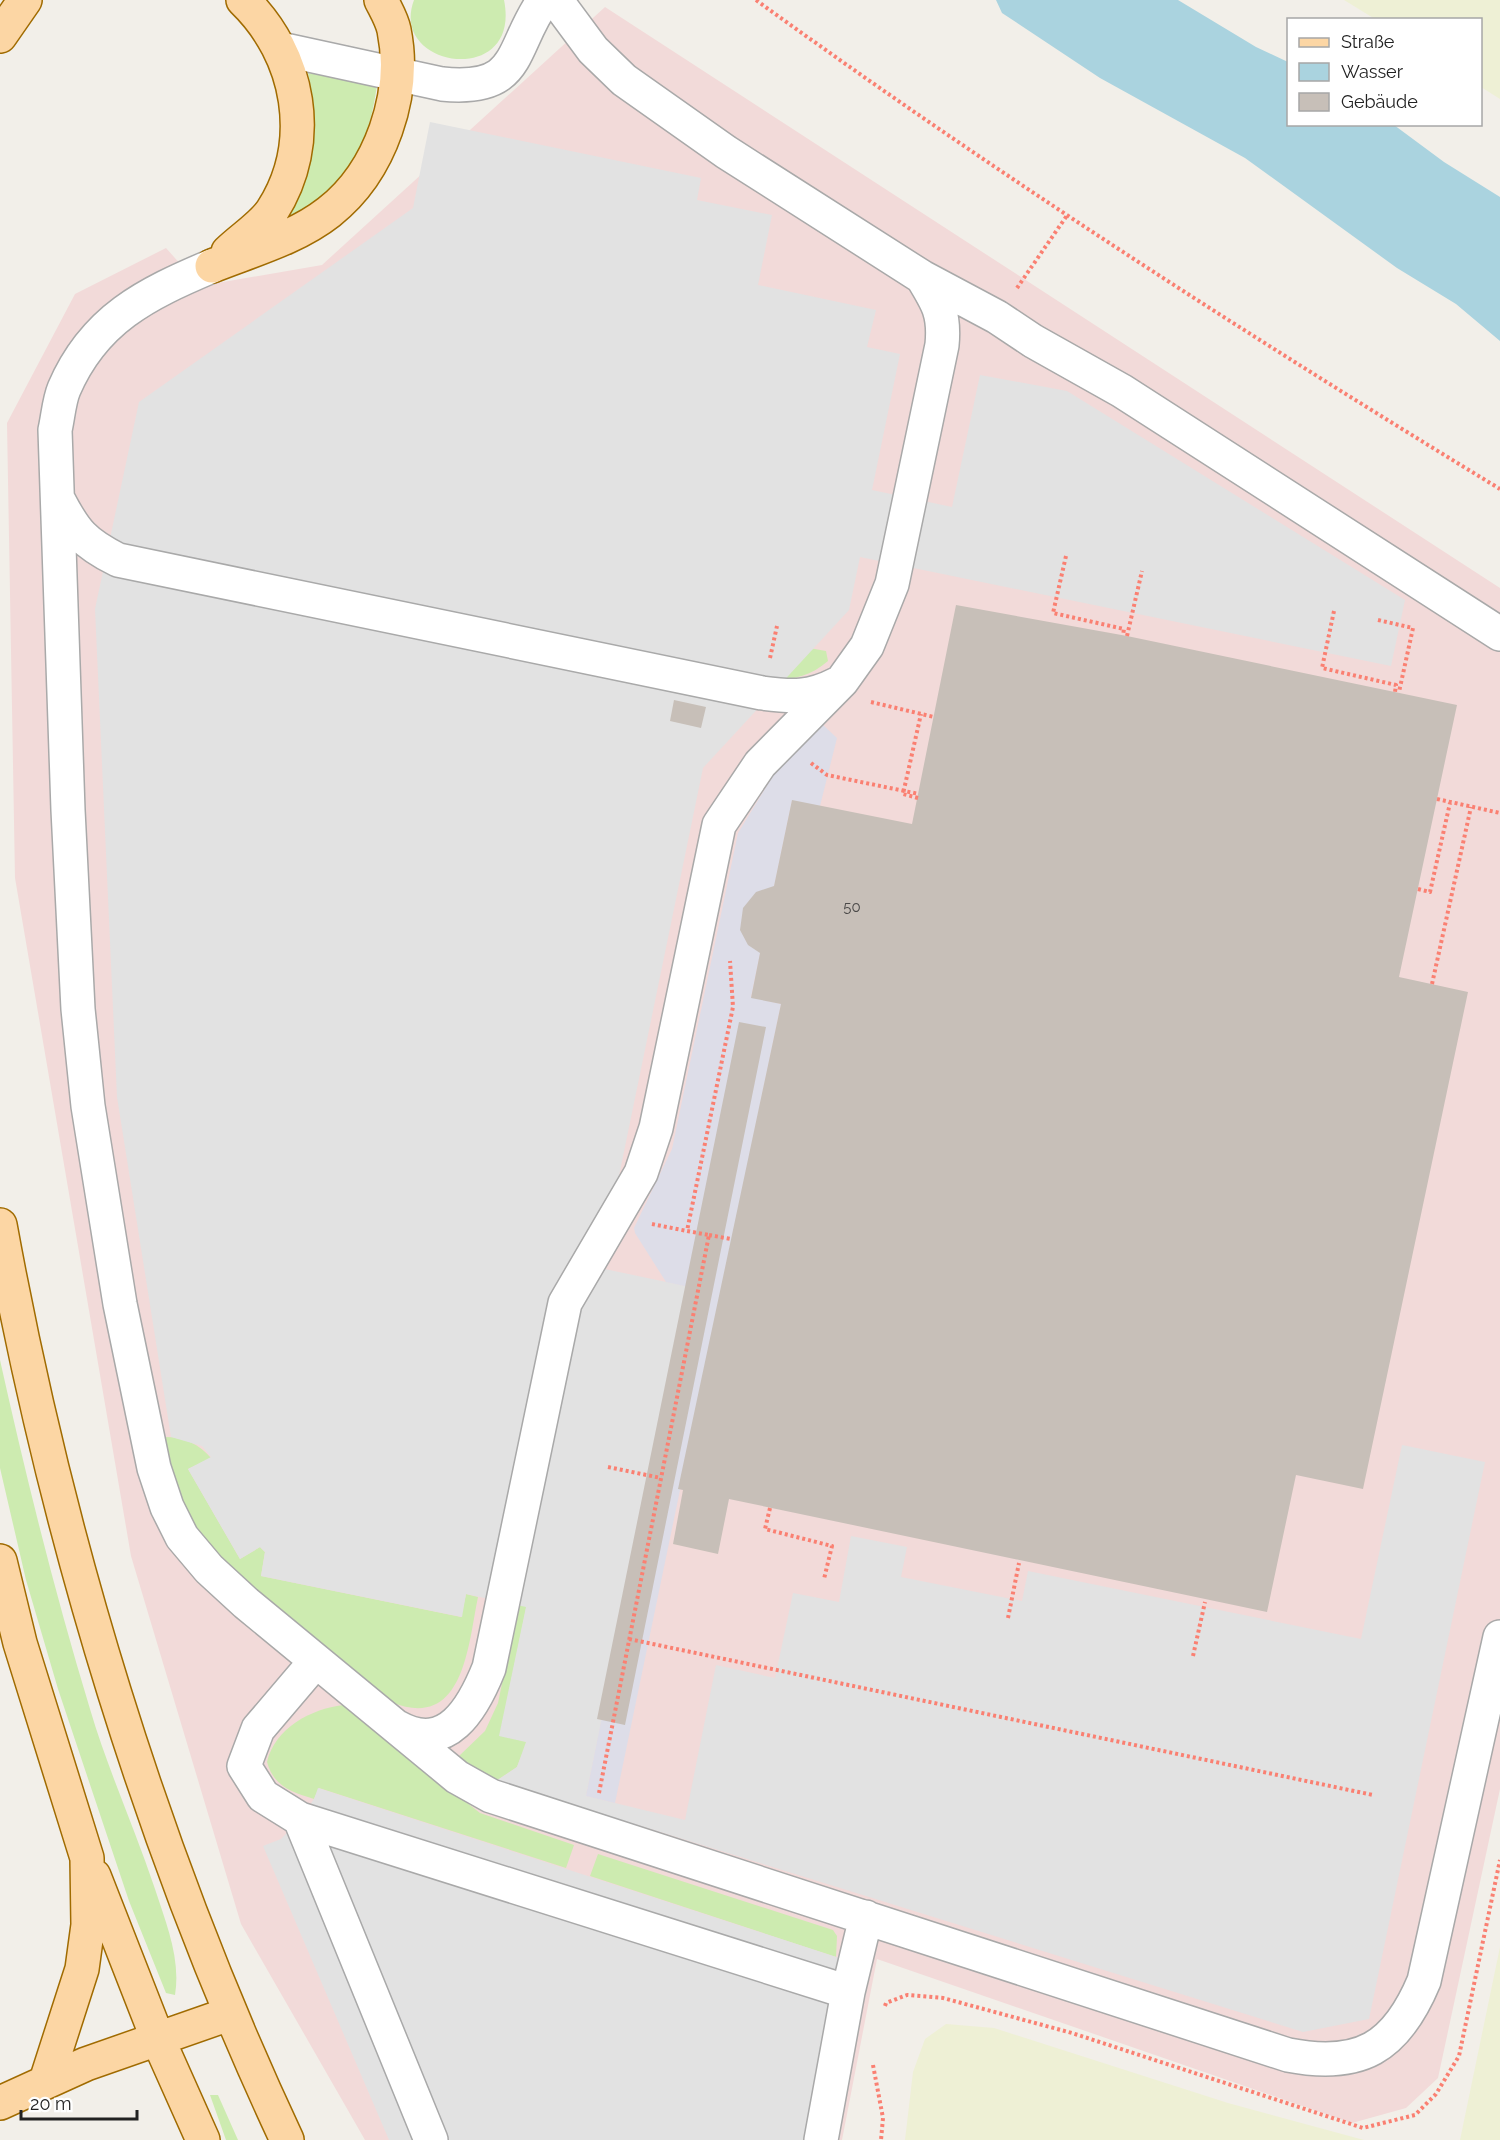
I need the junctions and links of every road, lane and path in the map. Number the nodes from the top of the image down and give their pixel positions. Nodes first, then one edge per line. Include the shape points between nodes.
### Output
1 (26, 0) edge
2 (243, 0) edge
3 (544, 0) edge
4 (556, 0) edge
5 (756, 0) edge
6 (390, 9) edge
7 (0, 36) edge
8 (281, 49) junction
9 (397, 73) junction
10 (1068, 214) junction
11 (212, 266) junction
12 (922, 277) junction
13 (997, 317) junction
14 (1500, 489) edge
15 (56, 495) junction
16 (1066, 556) dead end
17 (1142, 571) dead end
18 (1334, 611) dead end
19 (1378, 620) dead end
20 (1500, 634) edge
21 (852, 691) junction
22 (921, 714) junction
23 (934, 717) dead end
24 (786, 739) junction
25 (1437, 799) dead end
26 (1450, 802) junction
27 (1471, 807) junction
28 (1500, 813) edge
29 (1418, 889) dead end
30 (730, 960) dead end
31 (1432, 984) dead end
32 (0, 1225) edge
33 (709, 1235) junction
34 (731, 1239) dead end
35 (608, 1467) dead end
36 (661, 1478) junction
37 (770, 1508) dead end
38 (0, 1561) edge
39 (1020, 1563) dead end
40 (824, 1580) dead end
41 (1205, 1602) dead end
42 (1008, 1618) dead end
43 (1500, 1637) edge
44 (629, 1639) junction
45 (1193, 1656) dead end
46 (315, 1662) junction
47 (390, 1723) junction
48 (1373, 1795) dead end
49 (300, 1819) junction
50 (592, 1829) junction
51 (87, 1858) junction
52 (866, 1917) junction
53 (848, 1992) junction
54 (229, 2014) junction
55 (157, 2037) junction
56 (46, 2081) junction
57 (0, 2103) edge
58 (203, 2140) edge
59 (287, 2140) edge
60 (431, 2140) edge
61 (821, 2140) edge

1 - 7 main road
2 - 8 main road via 262,18
3 - 9 lane via 531,18 519,52 506,70 487,82 466,87
4 - 12 lane via 593,50 624,80 726,152
5 - 10 path via 869,82
6 - 9 main road
8 - 9 lane
8 - 11 main road via 292,75 298,106 297,143 287,183 271,213
9 - 11 main road via 392,113 380,146 357,182 330,212 293,234
10 - 13 path
10 - 14 path via 1368,409
11 - 15 lane via 159,289 124,310 80,358 63,391 55,430
12 - 13 lane
12 - 21 lane via 939,305 944,325 942,345 892,584
13 - 20 lane via 1122,392
15 - 21 lane via 78,536 118,560 762,693 796,697 822,691
15 - 46 lane via 78,1010 88,1106 120,1304 154,1468 177,1527 209,1569
16 - 17 path via 1053,613 1124,629 1125,635
18 - 19 path via 1322,668 1396,685 1397,692 1413,628
21 - 22 path
21 - 24 lane
22 - 23 path
22 - 24 path, bridge via 903,795 918,796 827,775
24 - 47 lane via 760,764 719,825 656,1128 641,1173 565,1303 489,1668 477,1698 462,1718 442,1731 423,1736
25 - 26 path
26 - 27 path
26 - 29 path via 1430,892
27 - 28 path
27 - 31 path
30 - 33 path via 733,1007 687,1231
32 - 54 main road via 46,1442 88,1603 142,1775
33 - 34 path
33 - 36 path
35 - 36 path
36 - 44 path
37 - 40 path via 765,1529 832,1546
38 - 51 main road via 20,1643
39 - 42 path
41 - 45 path
43 - 52 lane via 1424,1981 1413,2008 1394,2033 1374,2048 1317,2061 1288,2055
44 - 48 path
44 - 50 path
46 - 47 lane
46 - 49 lane via 258,1729 244,1767 263,1796
47 - 50 lane via 472,1787
49 - 53 lane
49 - 60 lane
50 - 52 lane
51 - 55 main road
51 - 56 main road via 87,1925 82,1968
52 - 53 lane
53 - 61 lane
54 - 55 main road
54 - 59 main road
55 - 56 main road
55 - 58 main road
56 - 57 main road

